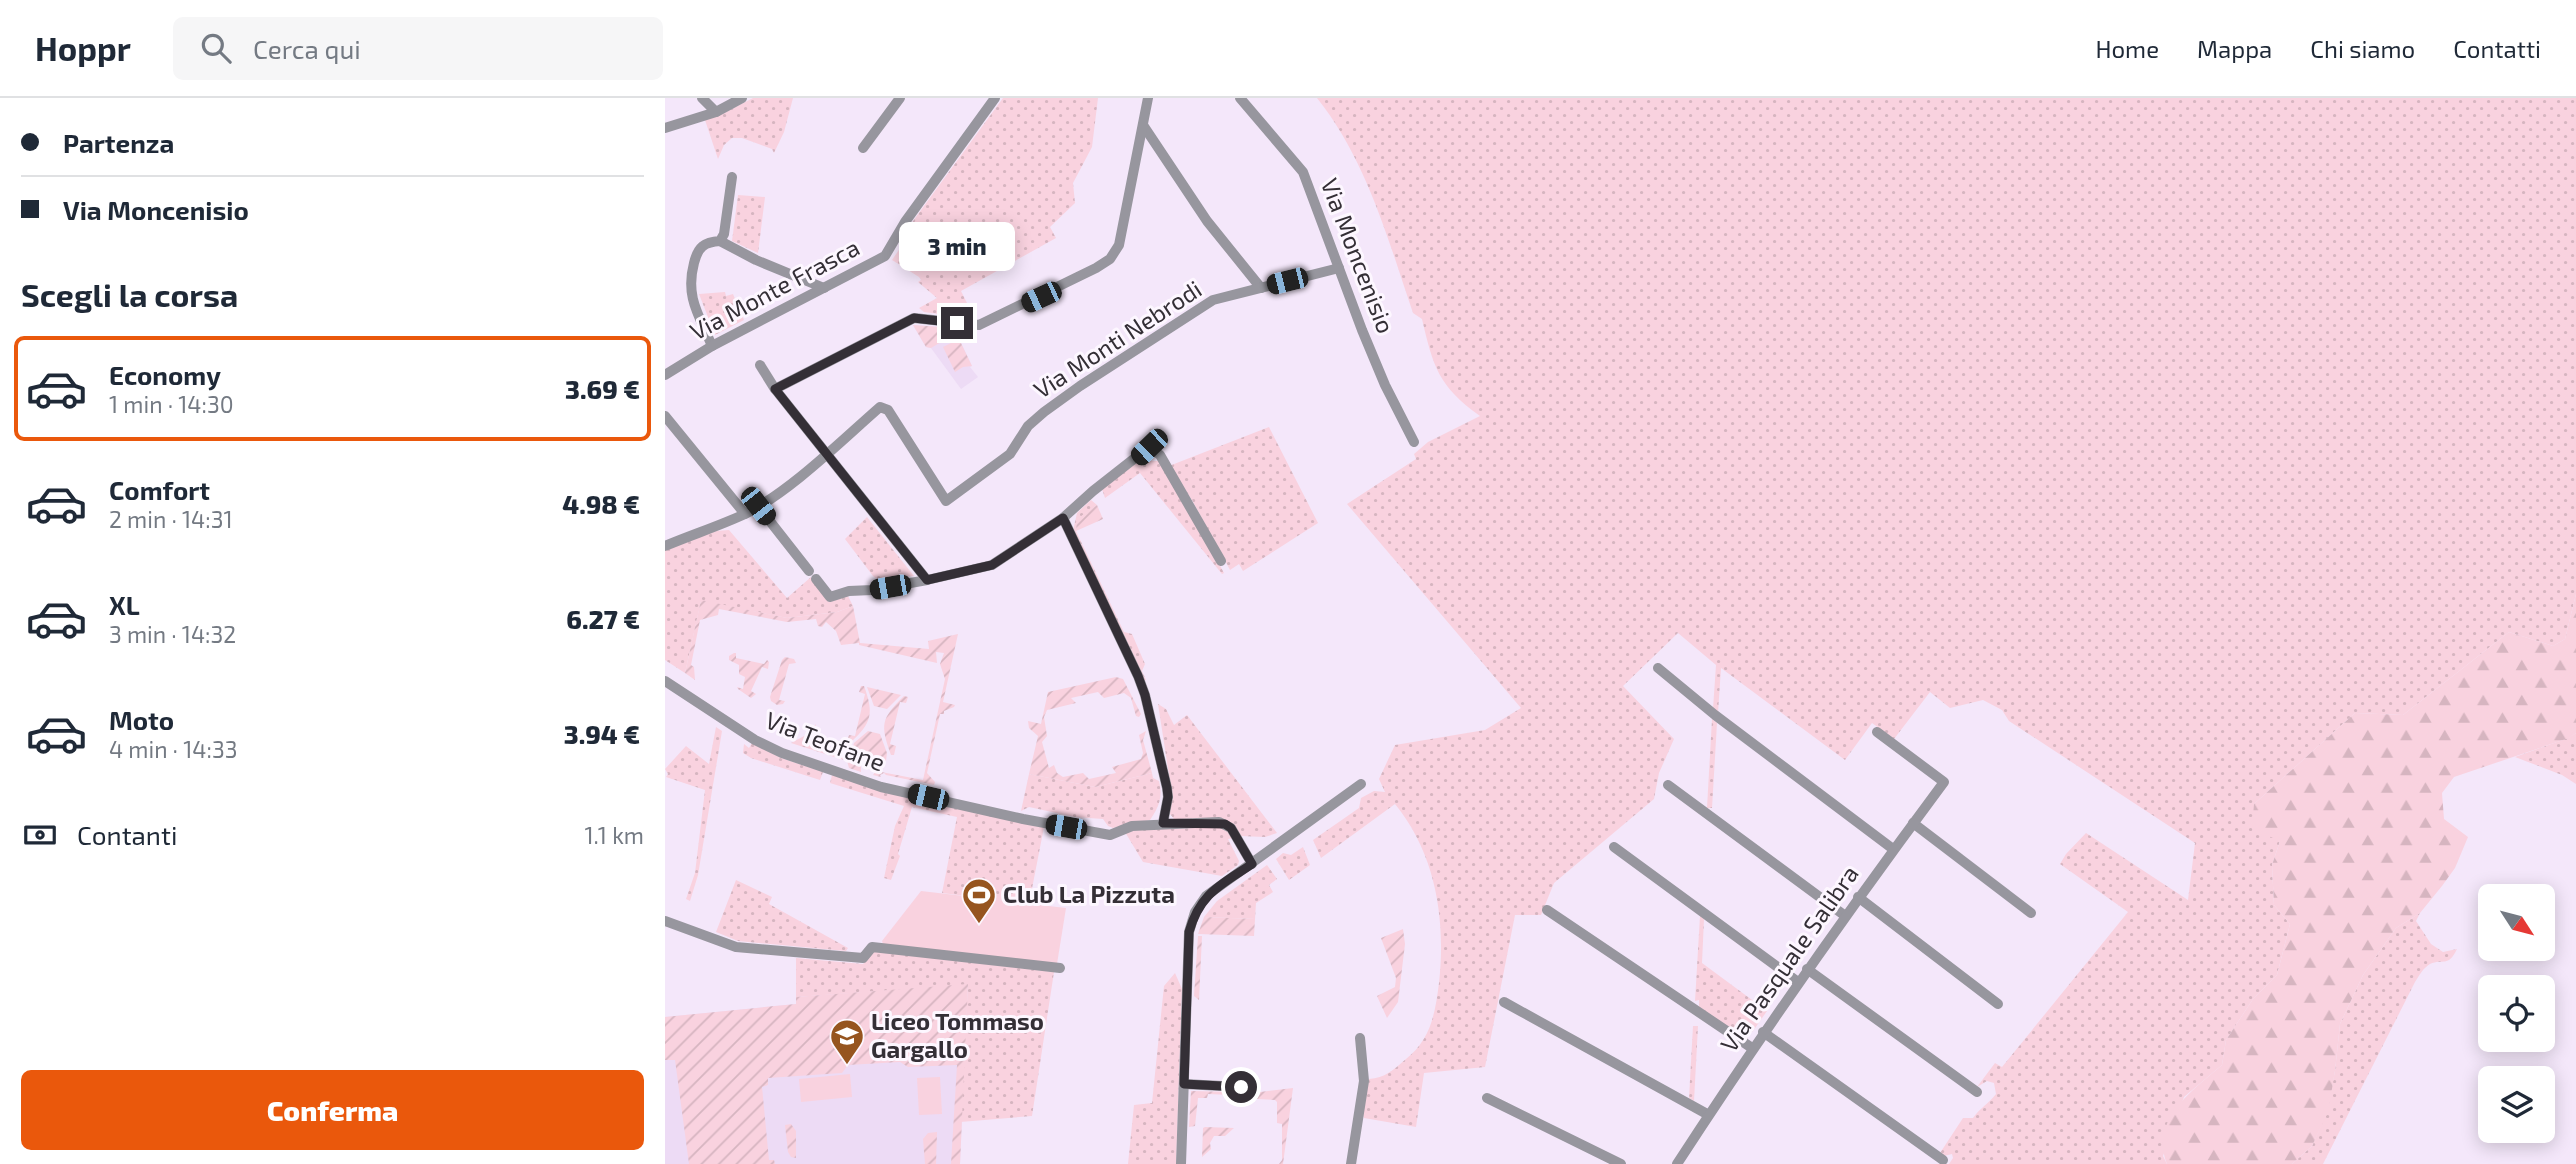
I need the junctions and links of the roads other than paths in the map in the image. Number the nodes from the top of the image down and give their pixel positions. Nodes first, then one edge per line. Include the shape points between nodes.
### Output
1 (702, 98) edge
2 (742, 98) edge
3 (900, 98) edge
4 (995, 98) edge
5 (1148, 98) edge
6 (1240, 98) edge
7 (716, 112) junction
8 (1143, 125) junction
9 (665, 128) edge
10 (863, 148) dead end
11 (732, 177) dead end
12 (720, 241) junction
13 (1339, 268) junction
14 (824, 288) junction
15 (1261, 288) junction
16 (712, 346) junction
17 (760, 365) dead end
18 (665, 375) edge
19 (775, 389) junction
20 (665, 416) edge
21 (1414, 442) dead end
22 (827, 453) junction
23 (758, 506) junction
24 (745, 514) junction
25 (1063, 518) junction
26 (665, 546) edge
27 (1221, 561) dead end
28 (927, 580) junction
29 (1658, 668) dead end
30 (665, 681) edge
31 (1877, 732) dead end
32 (1361, 784) dead end
33 (1668, 785) dead end
34 (1913, 822) junction
35 (1163, 823) junction
36 (1615, 847) dead end
37 (1893, 849) junction
38 (1252, 864) junction
39 (1858, 897) junction
40 (1546, 910) dead end
41 (2031, 913) dead end
42 (1844, 915) junction
43 (665, 921) edge
44 (1060, 968) dead end
45 (1807, 969) junction
46 (1797, 982) junction
47 (1504, 1002) dead end
48 (1998, 1004) dead end
49 (1763, 1032) junction
50 (1360, 1038) dead end
51 (1752, 1048) junction
52 (1184, 1084) junction
53 (1241, 1087) dead end
54 (1977, 1092) dead end
55 (1487, 1098) dead end
56 (1707, 1114) junction
57 (1943, 1160) dead end
58 (1181, 1164) edge
59 (1351, 1164) edge
60 (1621, 1164) edge
61 (1677, 1164) edge

1 - 7 street
2 - 7 street
3 - 10 street
4 - 14 street, Via Monte Frasca via 885,256
5 - 8 street
6 - 13 street, Via Moncenisio via 1303,172
7 - 9 street
8 - 15 street via 1207,221
8 - 19 street via 1119,245 1110,259 979,325 914,318
11 - 12 street
12 - 14 street
12 - 16 street via 707,242 697,252 689,288
13 - 15 street, Via Monti Nebrodi
13 - 21 street, Via Moncenisio via 1385,385
14 - 16 street, Via Monte Frasca
15 - 22 street, Via Monti Nebrodi via 1213,300 1080,386 1028,426 1010,454 946,501 888,410 880,407
16 - 18 street, Via Monte Frasca
17 - 19 street
19 - 22 street
20 - 24 street
22 - 23 street, Via Monti Nebrodi
22 - 28 street
23 - 24 street, Via Monti Nebrodi
23 - 28 street via 830,597
24 - 26 street, Via Monti Nebrodi
25 - 27 street via 1149,447 1160,455
25 - 28 street via 992,565
25 - 35 street via 1145,695 1167,788
29 - 37 street
30 - 35 street, Via Teofane via 755,740 881,787 1110,835 1132,826
31 - 34 street, Via Pasquale Salibra via 1944,782
32 - 38 street
33 - 42 street
34 - 37 street, Via Pasquale Salibra
34 - 41 street
35 - 38 street, Via Teofane via 1225,824
36 - 46 street
37 - 39 street, Via Pasquale Salibra
38 - 52 street via 1206,896 1195,912 1189,932
39 - 42 street, Via Pasquale Salibra
39 - 48 street
40 - 51 street
42 - 45 street, Via Pasquale Salibra
43 - 44 street via 736,947 863,958 872,947
45 - 46 street, Via Pasquale Salibra
45 - 54 street
46 - 49 street, Via Pasquale Salibra
47 - 56 street
49 - 51 street, Via Pasquale Salibra
49 - 57 street
50 - 59 street via 1364,1081
51 - 56 street, Via Pasquale Salibra
52 - 53 street
52 - 58 street
55 - 60 street
56 - 61 street, Via Pasquale Salibra

